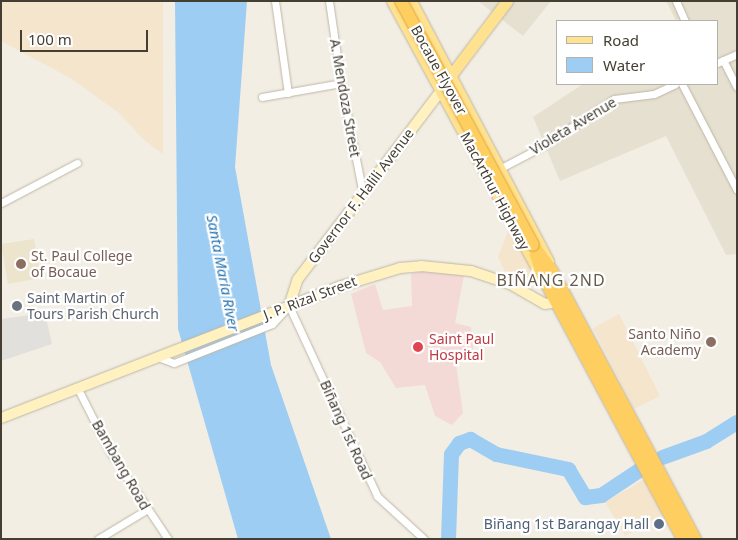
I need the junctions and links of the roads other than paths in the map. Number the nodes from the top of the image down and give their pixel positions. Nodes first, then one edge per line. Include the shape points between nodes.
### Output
1 (275, 1) edge
2 (329, 1) edge
3 (392, 1) edge
4 (401, 1) edge
5 (411, 1) edge
6 (507, 1) edge
7 (676, 1) edge
8 (685, 20) edge
9 (737, 54) edge
10 (720, 62) edge
11 (451, 75) junction
12 (340, 83) junction
13 (674, 85) edge
14 (683, 85) edge
15 (737, 87) edge
16 (442, 90) junction
17 (288, 93) junction
18 (262, 98) dead end
19 (77, 163) dead end
20 (501, 168) junction
21 (737, 190) edge
22 (363, 194) junction
23 (1, 203) edge
24 (548, 274) junction
25 (562, 302) junction
26 (289, 306) junction
27 (162, 356) junction
28 (78, 389) junction
29 (1, 418) edge
30 (146, 510) junction
31 (98, 539) edge
32 (168, 539) edge
33 (424, 539) edge
34 (683, 539) edge
35 (695, 539) edge

1 - 17 street
2 - 12 street, A. Mendoza Street
3 - 16 main road, MacArthur Highway
4 - 24 highway, Bocaue Flyover, bridge
5 - 11 main road, MacArthur Highway
6 - 11 main road
7 - 8 street
9 - 10 street
10 - 15 street
11 - 20 main road, MacArthur Highway
12 - 17 street
12 - 22 street, A. Mendoza Street
13 - 20 street, Violeta Avenue via 654,94 614,99 541,147
14 - 21 street
16 - 22 main road, Governor F. Halili Avenue
16 - 24 main road, MacArthur Highway via 526,252
17 - 18 street
19 - 23 street
20 - 24 main road, MacArthur Highway via 541,243
22 - 26 main road, Governor F. Halili Avenue via 298,279
24 - 25 highway, MacArthur Highway
25 - 26 main road, J. P. Rizal Street via 540,302 510,284 480,274 421,266 379,273
25 - 34 highway, MacArthur Highway
25 - 35 highway, MacArthur Highway
26 - 27 main road, J. P. Rizal Street
26 - 27 street via 272,324 174,363
26 - 33 street, Biñang 1st Road via 374,491
27 - 28 main road, J. P. Rizal Street
28 - 29 main road, J. P. Rizal Street
28 - 30 street, Bambang Road via 110,452
30 - 31 street
30 - 32 street, Bambang Road

